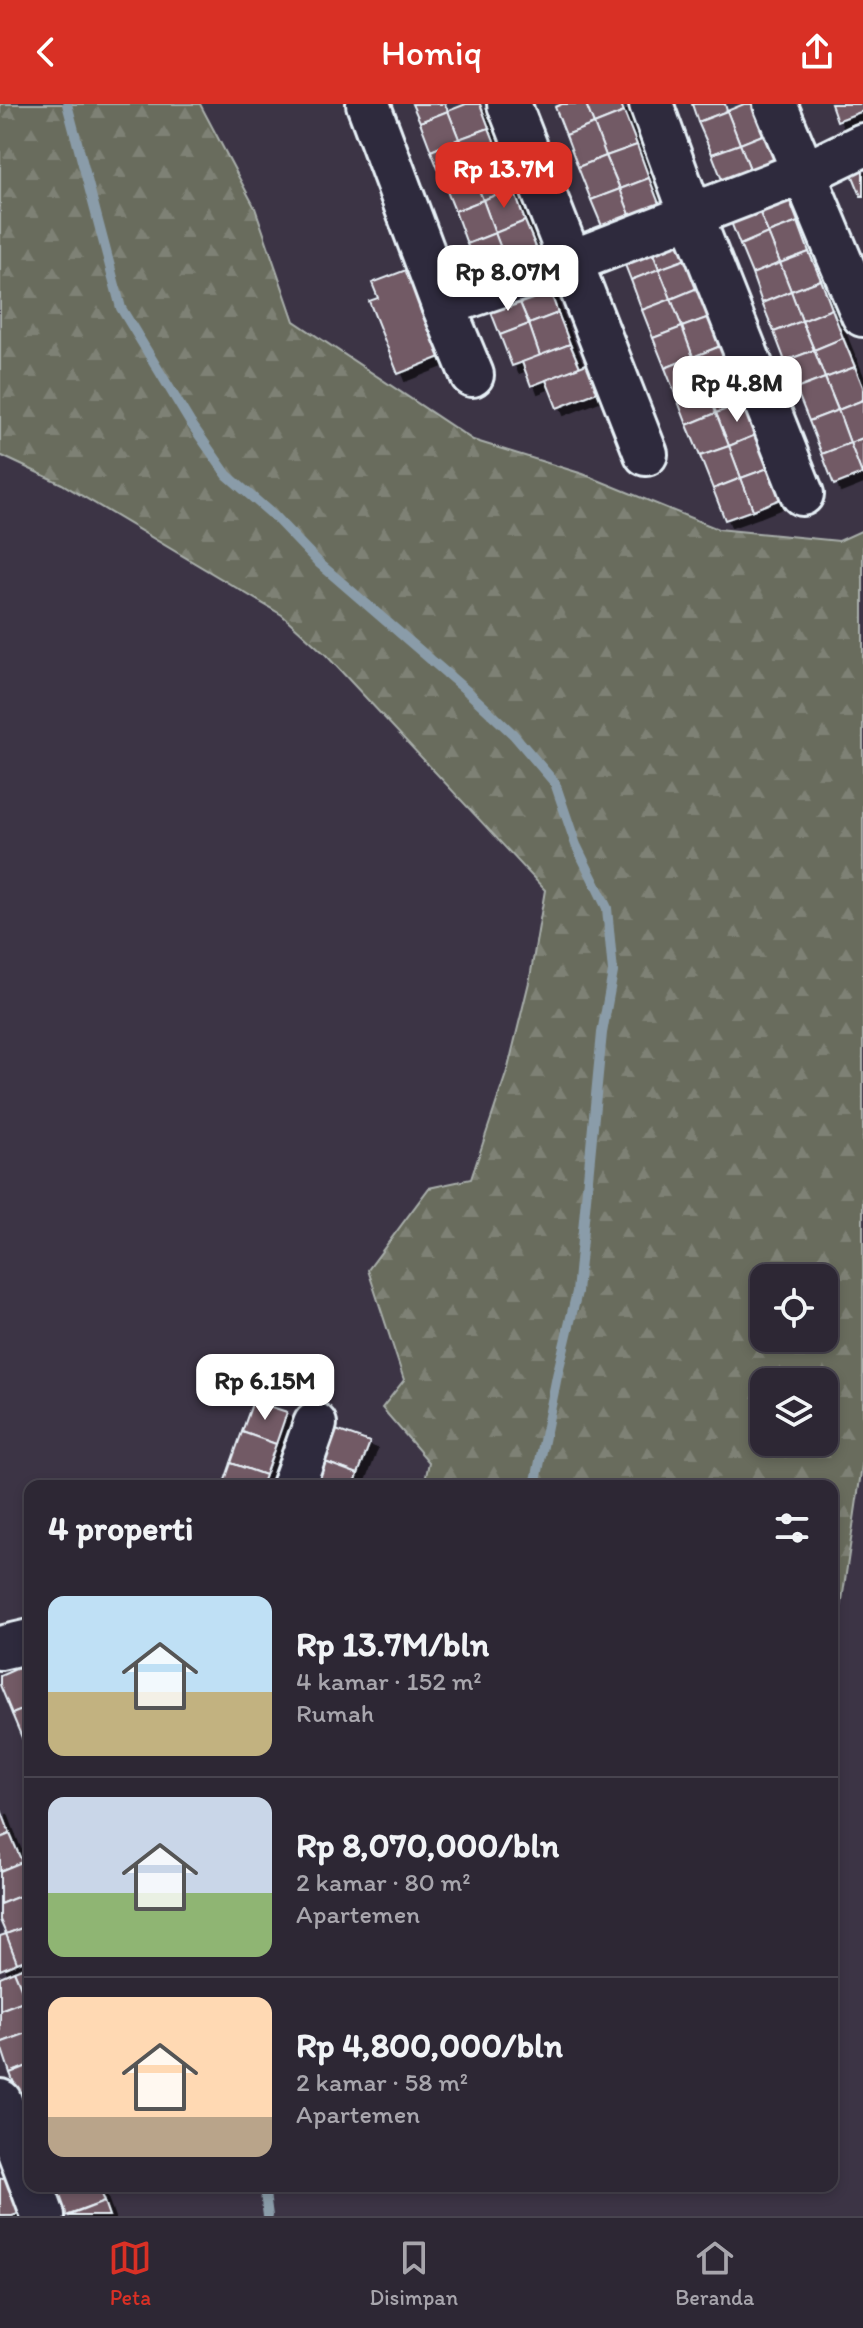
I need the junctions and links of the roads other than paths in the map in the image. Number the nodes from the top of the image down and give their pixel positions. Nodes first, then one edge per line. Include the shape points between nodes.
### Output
1 (368, 104) edge
2 (509, 104) edge
3 (651, 104) edge
4 (775, 104) edge
5 (863, 145) edge
6 (803, 171) junction
7 (691, 214) junction
8 (570, 262) junction
9 (443, 305) junction
10 (863, 315) edge
11 (472, 375) dead end
12 (646, 454) dead end
13 (802, 494) dead end
14 (315, 1424) dead end
15 (295, 1480) edge
16 (24, 1642) edge
17 (0, 1648) edge
18 (0, 2101) edge
19 (24, 2165) edge
20 (34, 2192) edge
21 (43, 2216) edge

1 - 9 street
2 - 8 street
3 - 7 street
4 - 6 street
5 - 6 street
6 - 7 street
6 - 10 street
7 - 8 street
7 - 13 street
8 - 9 street
8 - 12 street
9 - 11 street
14 - 15 street
16 - 17 street
18 - 19 street
20 - 21 street

